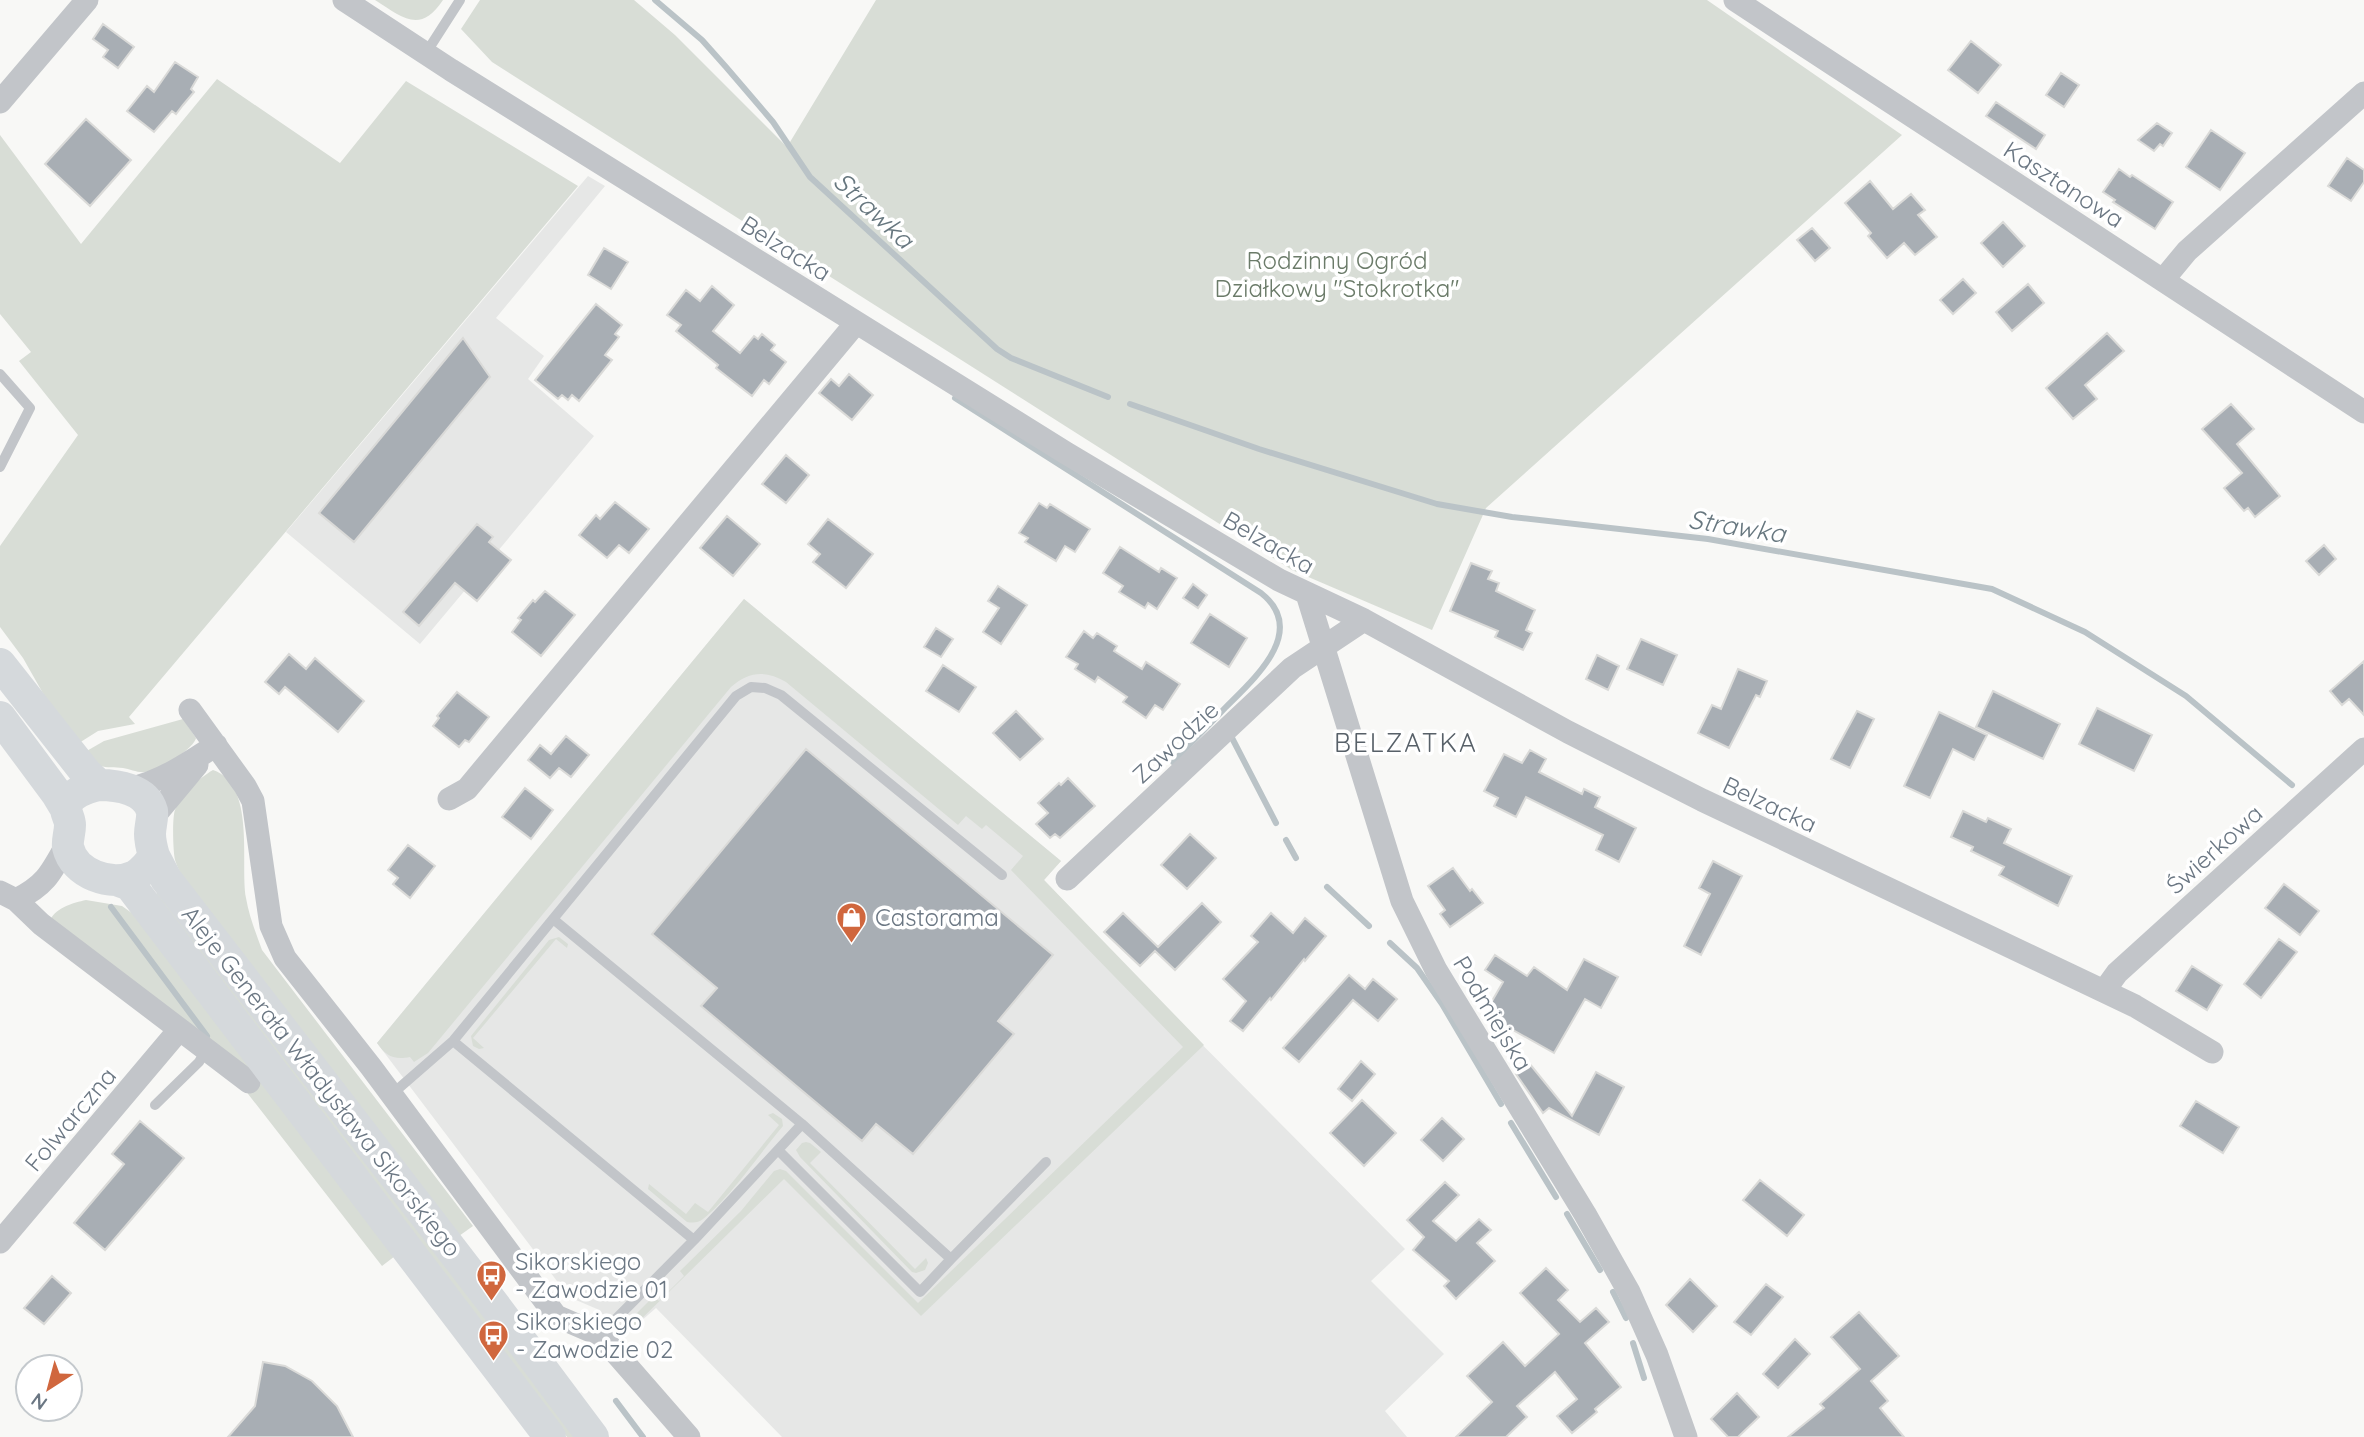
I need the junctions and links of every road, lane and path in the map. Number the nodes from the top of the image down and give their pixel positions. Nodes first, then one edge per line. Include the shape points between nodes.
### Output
1 (87, 0) edge
2 (344, 0) edge
3 (460, 0) edge
4 (1735, 0) edge
5 (426, 53) junction
6 (0, 102) edge
7 (2359, 107) edge
8 (2163, 280) junction
9 (856, 323) junction
10 (0, 374) edge
11 (2364, 412) edge
12 (0, 467) edge
13 (1307, 594) junction
14 (1364, 620) junction
15 (1323, 647) junction
16 (0, 664) edge
17 (191, 710) dead end
18 (0, 717) edge
19 (216, 745) junction
20 (2364, 749) edge
21 (113, 787) junction
22 (449, 799) dead end
23 (66, 809) junction
24 (152, 819) junction
25 (67, 844) junction
26 (154, 856) junction
27 (87, 872) junction
28 (1002, 875) dead end
29 (1067, 879) dead end
30 (119, 881) junction
31 (8, 896) edge
32 (553, 919) junction
33 (2104, 991) junction
34 (178, 1030) junction
35 (453, 1041) junction
36 (206, 1050) junction
37 (2212, 1052) dead end
38 (249, 1082) dead end
39 (391, 1094) junction
40 (155, 1105) dead end
41 (802, 1124) junction
42 (778, 1150) junction
43 (1046, 1162) dead end
44 (694, 1240) junction
45 (0, 1242) edge
46 (951, 1259) junction
47 (600, 1335) junction
48 (550, 1437) edge
49 (593, 1437) edge
50 (690, 1437) edge
51 (1686, 1437) edge

1 - 6 street
2 - 5 street, Belzacka
3 - 5 lane
4 - 8 street, Kasztanowa
5 - 9 street, Belzacka
7 - 8 street via 2187,251
8 - 11 street, Kasztanowa
9 - 13 street, Belzacka
9 - 22 street via 467,789
10 - 12 lane via 30,408
13 - 14 street, Belzacka
13 - 15 street, Podmiejska
14 - 15 street, Zawodzie
14 - 33 street, Belzacka via 1689,794
15 - 29 street, Zawodzie via 1292,668
15 - 51 street, Podmiejska via 1417,936 1629,1292
16 - 21 main road via 86,773
17 - 19 street
18 - 23 main road
19 - 21 street via 144,785
19 - 24 street
19 - 39 street via 253,801 274,938
20 - 33 street, Świerkowa via 2117,973
21 - 23 main road via 80,791
21 - 24 main road via 145,799
23 - 25 main road
24 - 26 main road via 149,835
25 - 27 main road
25 - 31 street via 38,888
26 - 30 main road via 136,875
26 - 49 main road, Aleje Generała Władysława Sikorskiego via 174,889
27 - 30 main road
27 - 31 street via 31,897
28 - 32 lane via 781,695 751,687 736,696
30 - 48 main road, Aleje Generała Władysława Sikorskiego via 130,886
31 - 34 street
32 - 35 lane
32 - 41 lane
33 - 37 street, Belzacka
34 - 36 street
34 - 45 street, Folwarczna
35 - 39 lane
35 - 44 lane
36 - 38 street
36 - 40 lane
39 - 47 street via 556,1317
41 - 42 lane
41 - 46 lane
42 - 44 lane
42 - 46 lane via 920,1292
43 - 46 lane
44 - 47 lane
47 - 50 street

